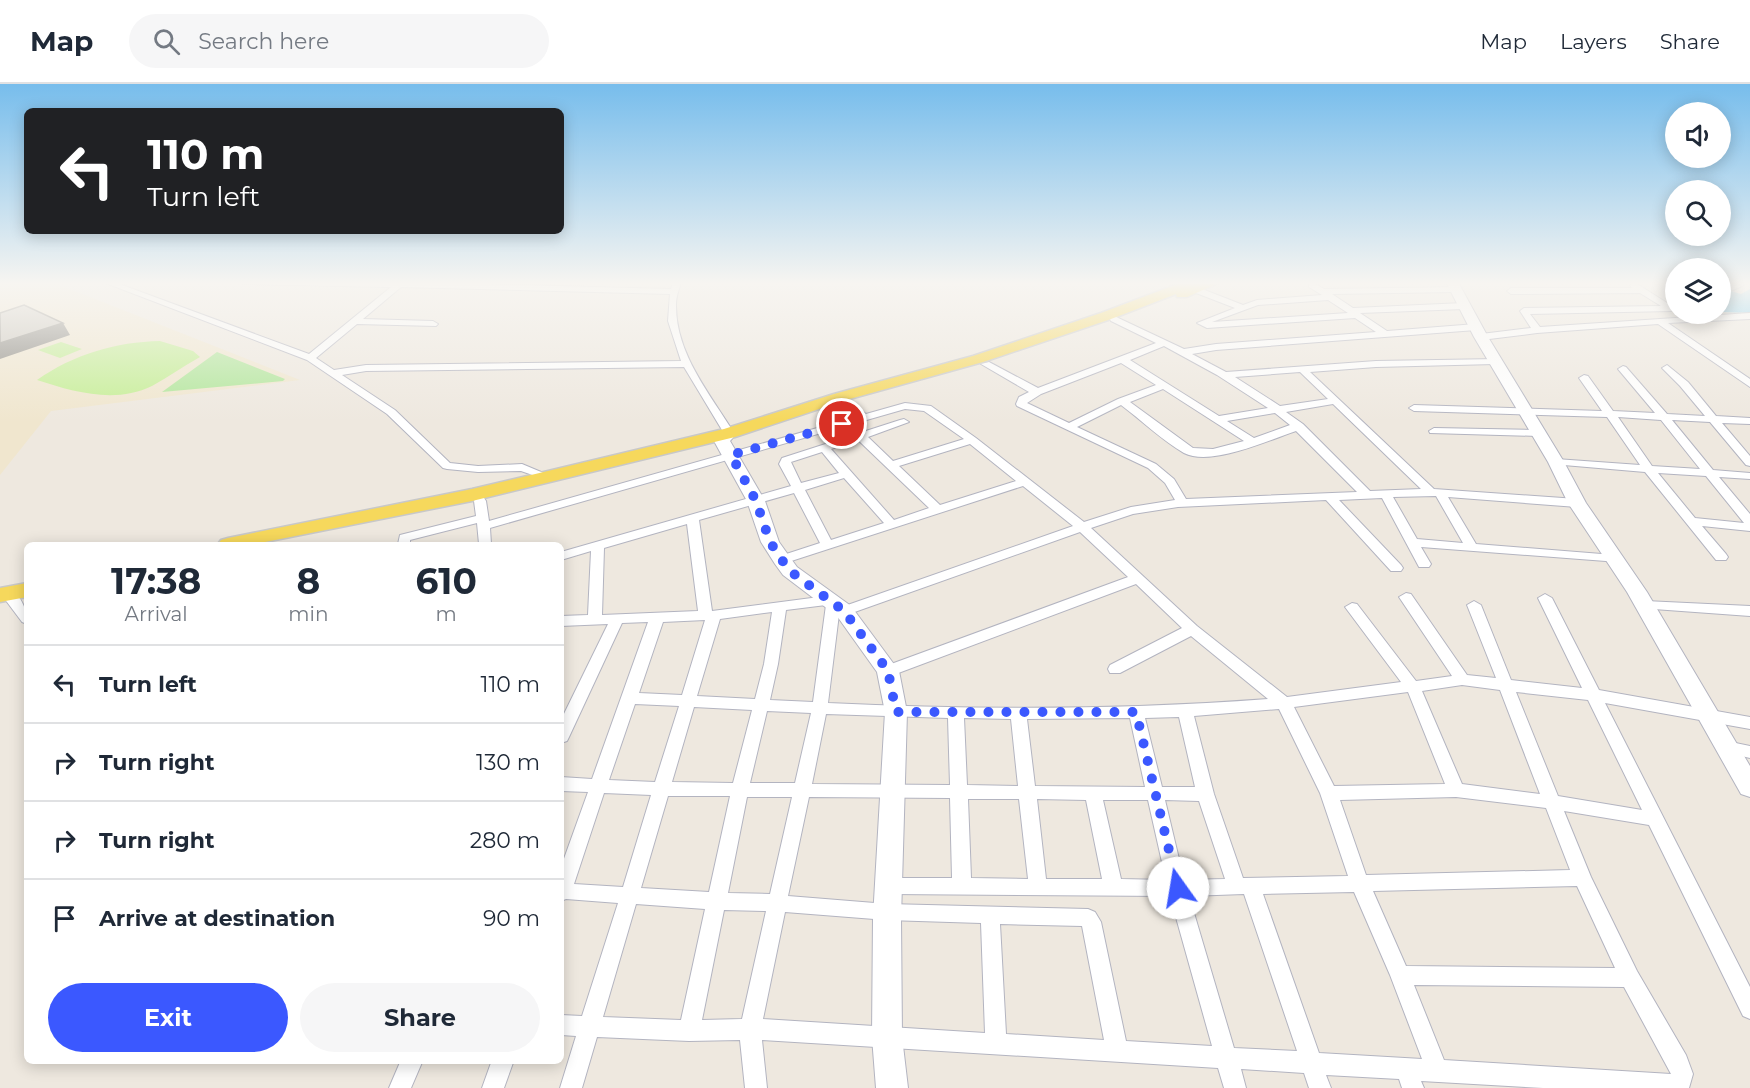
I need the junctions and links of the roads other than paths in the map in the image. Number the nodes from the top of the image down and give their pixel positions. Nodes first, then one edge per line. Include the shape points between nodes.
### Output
1 (232, 329) edge
2 (345, 329) edge
3 (675, 329) edge
4 (1068, 329) edge
5 (1086, 329) edge
6 (1135, 329) edge
7 (1377, 329) edge
8 (1476, 329) edge
9 (1555, 329) edge
10 (1670, 329) edge
11 (1537, 330) joint
12 (1478, 332) junction
13 (1385, 334) junction
14 (1164, 343) junction
15 (1185, 352) junction
16 (310, 358) junction
17 (1122, 359) junction
18 (1495, 361) junction
19 (688, 364) junction
20 (986, 364) junction
21 (1667, 368) dead end
22 (1623, 369) dead end
23 (1303, 370) junction
24 (333, 373) junction
25 (1223, 375) junction
26 (1584, 378) dead end
27 (1750, 384) edge
28 (1165, 385) junction
29 (1037, 393) junction
30 (1122, 400) junction
31 (1335, 401) junction
32 (1414, 408) dead end
33 (1278, 409) junction
34 (1525, 410) junction
35 (857, 412) junction
36 (1611, 414) junction
37 (1666, 416) junction
38 (1219, 419) junction
39 (1713, 419) junction
40 (1748, 421) edge
41 (904, 422) dead end
42 (1299, 426) junction
43 (1068, 427) junction
44 (1434, 431) dead end
45 (1538, 433) junction
46 (860, 436) junction
47 (972, 440) junction
48 (1251, 441) junction
49 (727, 443) junction
50 (823, 447) junction
51 (1556, 462) junction
52 (1750, 463) edge
53 (891, 465) junction
54 (1649, 469) junction
55 (1708, 473) junction
56 (847, 474) junction
57 (1750, 476) edge
58 (548, 477) junction
59 (1024, 482) junction
60 (798, 488) junction
61 (1435, 492) junction
62 (1384, 493) junction
63 (1366, 494) junction
64 (1328, 495) junction
65 (756, 501) junction
66 (1180, 502) junction
67 (1577, 502) junction
68 (938, 510) junction
69 (482, 515) junction
70 (693, 519) junction
71 (1691, 521) junction
72 (1750, 522) edge
73 (891, 524) junction
74 (1082, 527) junction
75 (1750, 527) edge
76 (239, 542) edge
77 (285, 542) edge
78 (404, 542) edge
79 (485, 542) edge
80 (1413, 543) junction
81 (827, 544) junction
82 (1471, 546) junction
83 (598, 547) junction
84 (564, 555) edge
85 (1721, 557) dead end
86 (782, 560) junction
87 (1424, 564) dead end
88 (1396, 568) dead end
89 (1137, 579) junction
90 (1630, 582) junction
91 (24, 583) edge
92 (9, 591) edge
93 (1406, 597) dead end
94 (1545, 598) dead end
95 (835, 605) junction
96 (1474, 605) dead end
97 (780, 606) junction
98 (1352, 607) dead end
99 (1750, 611) edge
100 (24, 614) edge
101 (709, 615) junction
102 (657, 618) junction
103 (617, 619) junction
104 (595, 620) junction
105 (564, 621) edge
106 (1192, 629) junction
107 (1115, 669) dead end
108 (888, 671) junction
109 (1462, 680) junction
110 (1506, 683) junction
111 (1413, 687) junction
112 (1594, 695) junction
113 (629, 698) junction
114 (688, 701) junction
115 (1284, 703) junction
116 (761, 705) junction
117 (820, 707) junction
118 (1185, 711) junction
119 (896, 712) junction
120 (956, 712) junction
121 (1018, 712) junction
122 (1136, 712) junction
123 (1709, 717) junction
124 (1750, 723) edge
125 (564, 732) edge
126 (1726, 747) junction
127 (1750, 752) edge
128 (564, 784) edge
129 (598, 786) junction
130 (1750, 788) edge
131 (662, 789) junction
132 (802, 789) junction
133 (740, 790) junction
134 (1456, 790) junction
135 (892, 791) junction
136 (958, 791) junction
137 (1028, 792) junction
138 (1093, 793) junction
139 (1155, 793) junction
140 (1329, 793) junction
141 (1205, 794) junction
142 (1551, 802) junction
143 (1655, 819) junction
144 (1582, 878) junction
145 (564, 883) edge
146 (1360, 884) junction
147 (962, 886) junction
148 (1038, 886) junction
149 (1244, 886) junction
150 (1113, 887) junction
151 (1178, 888) junction
152 (564, 892) edge
153 (629, 896) junction
154 (888, 899) junction
155 (716, 901) junction
156 (776, 903) junction
157 (990, 914) junction
158 (1400, 975) junction
159 (1630, 978) junction
160 (1750, 1009) edge
161 (564, 1025) edge
162 (590, 1027) junction
163 (750, 1029) junction
164 (689, 1030) junction
165 (887, 1037) junction
166 (996, 1044) junction
167 (1117, 1051) junction
168 (1226, 1058) junction
169 (1312, 1063) junction
170 (410, 1064) edge
171 (502, 1064) edge
172 (1437, 1070) junction
173 (1410, 1078) edge
174 (1492, 1081) edge
175 (400, 1088) edge
176 (493, 1088) edge
177 (571, 1088) edge
178 (756, 1088) edge
179 (892, 1088) edge
180 (1235, 1088) edge
181 (1320, 1088) edge

1 - 16 street
2 - 16 street
3 - 19 street
4 - 49 main road via 978,359 840,397
5 - 20 main road
6 - 14 street
7 - 13 street
8 - 12 street
9 - 11 street
10 - 27 street
11 - 12 street
12 - 13 street
12 - 18 street
13 - 15 street via 1286,338
14 - 15 street
14 - 17 street
15 - 25 street
16 - 24 street
17 - 28 street
17 - 29 street
18 - 23 street
18 - 34 street
19 - 24 street via 366,368
19 - 49 street
20 - 29 street
20 - 35 main road
21 - 39 street
22 - 37 street
23 - 25 street
23 - 31 street
24 - 58 street via 392,412 447,466 522,467
25 - 33 street
26 - 36 street
28 - 30 street
28 - 38 street
29 - 43 street via 1021,404
30 - 43 street
30 - 48 street via 1194,453 1215,454
31 - 33 street
31 - 61 street
32 - 34 street
33 - 38 street
33 - 42 street
34 - 36 street
34 - 45 street
35 - 47 street via 921,406
35 - 49 main road
36 - 37 street
36 - 54 street
37 - 39 street
37 - 55 street
38 - 48 street
39 - 40 street
39 - 52 street
41 - 46 street
42 - 48 street
42 - 63 street
43 - 66 street via 1152,466 1170,481
44 - 45 street
45 - 51 street
46 - 50 street
46 - 53 street
47 - 53 street
47 - 59 street
49 - 58 main road
49 - 65 street
49 - 69 main road
49 - 69 street via 680,473
50 - 56 street
50 - 60 street via 786,460
51 - 54 street
51 - 67 street
53 - 68 street
54 - 55 street
54 - 71 street
55 - 57 street
55 - 72 street
56 - 60 street
56 - 73 street
58 - 76 main road
59 - 68 street
59 - 74 street
60 - 65 street
60 - 81 street
61 - 62 street
61 - 67 street
61 - 82 street
62 - 63 street
62 - 80 street
63 - 64 street
64 - 66 street
64 - 88 street
65 - 70 street
65 - 86 street via 770,542
66 - 74 street
67 - 90 street
68 - 73 street
69 - 77 main road
69 - 78 street via 404,538
69 - 79 street
70 - 83 street
70 - 101 street
71 - 75 street
71 - 85 street
73 - 81 street
74 - 89 street
74 - 95 street
80 - 82 street
80 - 87 street
81 - 86 street
82 - 90 street
83 - 84 street
83 - 104 street
86 - 95 street via 790,571
89 - 106 street
89 - 108 street
90 - 99 street
90 - 123 street
91 - 92 main road
92 - 100 street
93 - 109 street
94 - 112 street
95 - 97 street
95 - 108 street
95 - 117 street
96 - 110 street
97 - 101 street
97 - 116 street
98 - 111 street
101 - 102 street
101 - 114 street
102 - 103 street
102 - 113 street
103 - 104 street
103 - 125 street
104 - 105 street
106 - 107 street
106 - 115 street
108 - 119 street
109 - 110 street
109 - 111 street
110 - 112 street
110 - 142 street
111 - 115 street
111 - 134 street
112 - 123 street
112 - 143 street
113 - 114 street
113 - 129 street
114 - 116 street
114 - 131 street
115 - 118 street
115 - 140 street
116 - 117 street
116 - 133 street
117 - 119 street
117 - 132 street
118 - 122 street
118 - 141 street
119 - 120 street
119 - 135 street
120 - 121 street
120 - 136 street
121 - 122 street
121 - 137 street
122 - 139 street
123 - 124 street
123 - 126 street
126 - 127 street
126 - 130 street
128 - 129 street
129 - 131 street
129 - 145 street
131 - 133 street
131 - 153 street
132 - 133 street
132 - 135 street
132 - 156 street
133 - 155 street
134 - 140 street
134 - 142 street
135 - 136 street
135 - 154 street
136 - 137 street
136 - 147 street
137 - 138 street
137 - 148 street
138 - 139 street
138 - 150 street
139 - 141 street
139 - 151 street
140 - 146 street
141 - 149 street
142 - 143 street
142 - 144 street
143 - 160 street
144 - 146 street
144 - 159 street
146 - 149 street
146 - 158 street
147 - 148 street
147 - 154 street
148 - 150 street
149 - 151 street
149 - 169 street
150 - 151 street
151 - 168 street
152 - 153 street
153 - 155 street
153 - 162 street
154 - 156 street
154 - 157 street
154 - 165 street
155 - 156 street
155 - 164 street
156 - 163 street
157 - 166 street
157 - 167 street via 1088,918 1092,922
158 - 159 street
158 - 172 street
159 - 174 street via 1678,1063 1681,1080 1674,1085
161 - 162 street
162 - 164 street
162 - 177 street
163 - 164 street
163 - 165 street
163 - 178 street
165 - 166 street
165 - 179 street
166 - 167 street
167 - 168 street
168 - 169 street
168 - 180 street
169 - 173 street
169 - 181 street
170 - 175 street
171 - 176 street
172 - 173 street
172 - 174 street

